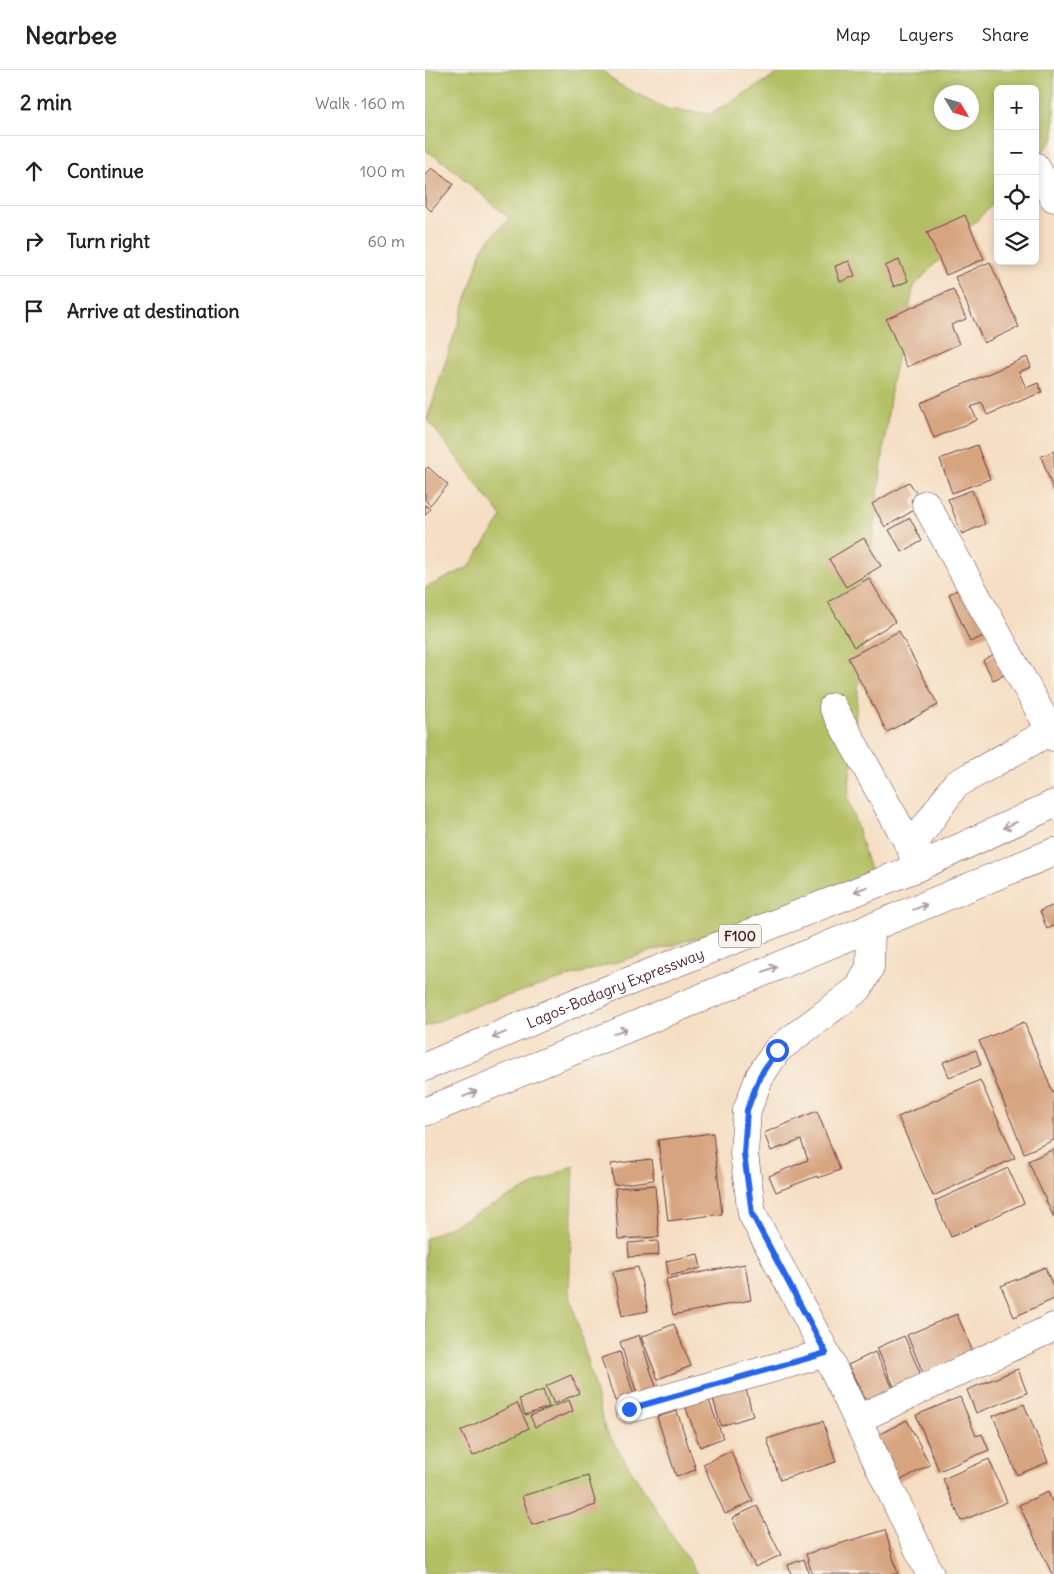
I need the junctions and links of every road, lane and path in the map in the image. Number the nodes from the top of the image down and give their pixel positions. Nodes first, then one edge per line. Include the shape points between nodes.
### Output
1 (1039, 173) edge
2 (1054, 198) edge
3 (925, 504) dead end
4 (833, 707) dead end
5 (1053, 732) edge
6 (1054, 804) edge
7 (1054, 852) edge
8 (913, 858) junction
9 (871, 927) junction
10 (425, 1068) edge
11 (425, 1112) edge
12 (1054, 1327) edge
13 (826, 1353) junction
14 (629, 1409) dead end
15 (858, 1420) junction
16 (930, 1574) edge

1 - 2 main road
3 - 5 main road
4 - 8 main road
5 - 8 main road via 955,785
6 -> 8 main road, Lagos-Badagry Expressway / F100
9 -> 7 main road
8 -> 10 main road, Lagos-Badagry Expressway / F100
11 -> 9 main road
9 - 13 main road via 870,966 859,988 777,1050 760,1076 747,1110 744,1154 752,1214
12 - 15 main road
13 - 14 main road
13 - 15 main road
15 - 16 main road

